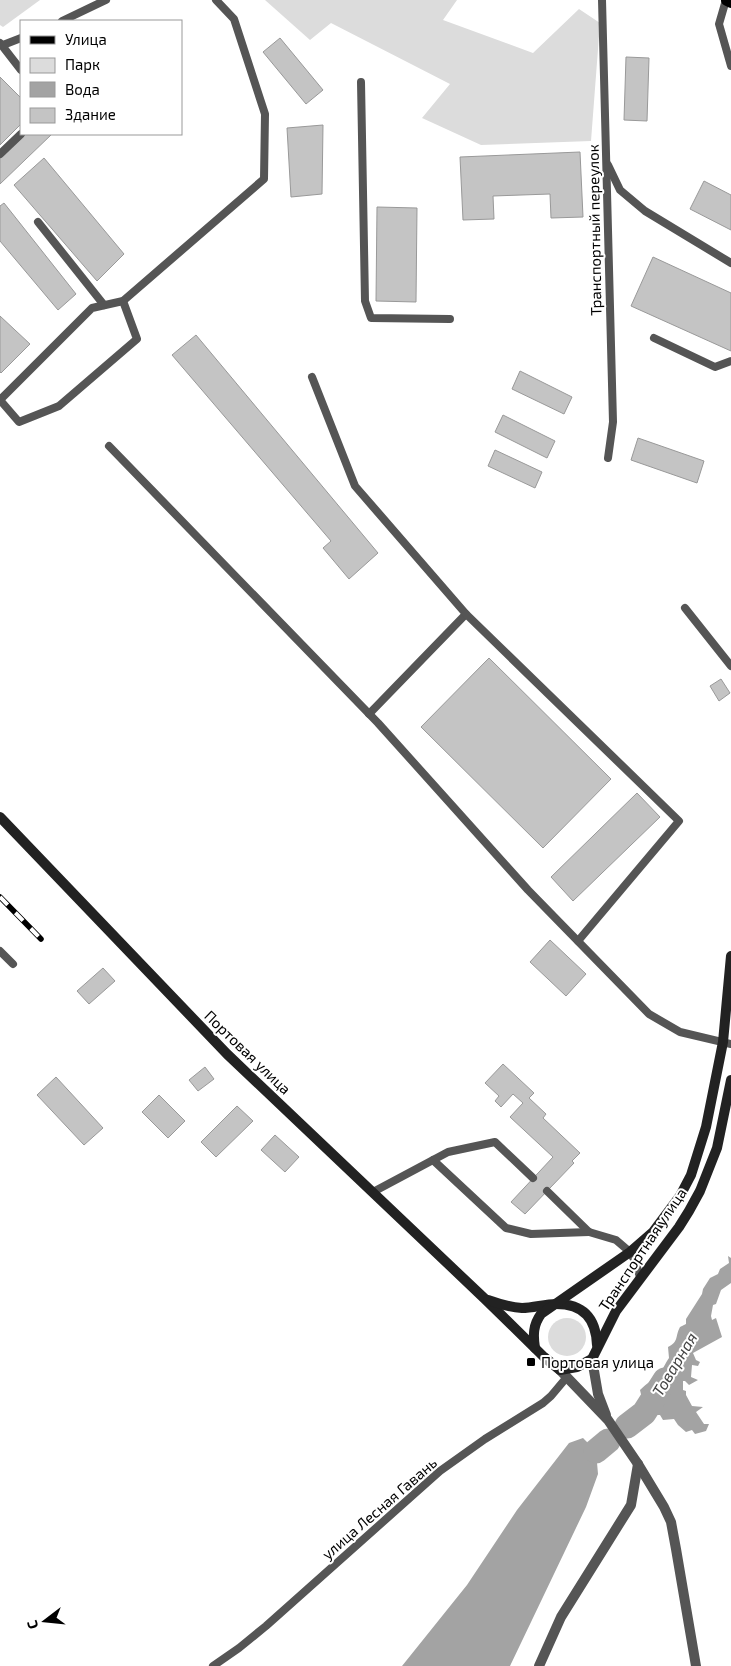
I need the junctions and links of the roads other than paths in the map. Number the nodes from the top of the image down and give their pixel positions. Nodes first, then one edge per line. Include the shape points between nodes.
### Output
1 (106, 0) edge
2 (216, 0) edge
3 (602, 0) edge
4 (727, 0) edge
5 (731, 2) edge
6 (64, 20) edge
7 (20, 38) edge
8 (1, 44) edge
9 (731, 66) edge
10 (20, 69) edge
11 (361, 82) dead end
12 (20, 135) edge
13 (0, 154) edge
14 (606, 161) junction
15 (38, 222) dead end
16 (731, 263) edge
17 (123, 301) junction
18 (104, 305) junction
19 (450, 319) dead end
20 (654, 338) dead end
21 (731, 362) edge
22 (312, 376) dead end
23 (0, 400) edge
24 (109, 446) dead end
25 (608, 458) dead end
26 (685, 608) dead end
27 (466, 614) junction
28 (731, 666) edge
29 (369, 714) junction
30 (0, 817) edge
31 (578, 941) junction
32 (0, 951) edge
33 (731, 956) edge
34 (13, 964) dead end
35 (727, 1043) edge
36 (731, 1080) edge
37 (433, 1160) junction
38 (533, 1178) dead end
39 (547, 1191) dead end
40 (373, 1192) junction
41 (589, 1232) junction
42 (630, 1252) junction
43 (640, 1277) junction
44 (485, 1299) junction
45 (557, 1304) junction
46 (597, 1346) junction
47 (535, 1348) junction
48 (592, 1359) junction
49 (564, 1373) junction
50 (608, 1420) junction
51 (638, 1464) junction
52 (213, 1666) edge
53 (539, 1666) edge
54 (696, 1666) edge

1 - 6 lane
2 - 17 lane via 234,19 265,114 264,179
3 - 14 lane, Транспортный переулок
4 - 5 main road
4 - 9 lane via 719,24
7 - 8 lane
8 - 10 lane
11 - 19 lane via 365,301 371,318
12 - 13 lane
14 - 16 lane via 620,190 645,211
14 - 25 lane, Транспортный переулок via 613,422
15 - 18 lane
17 - 18 lane
17 - 23 lane via 137,339 59,406 18,422
18 - 23 lane via 92,308
20 - 21 lane via 715,367
22 - 27 lane via 355,486
24 - 29 lane
26 - 28 lane
27 - 29 lane
27 - 31 lane via 679,821
29 - 31 lane
30 - 40 main road, Портовая улица via 227,1054
31 - 35 lane via 649,1014 680,1032
32 - 34 lane
33 - 35 main road, Транспортная улица
35 - 42 main road, Транспортная улица via 691,1175 666,1216
36 - 43 main road, Транспортная улица via 717,1148 700,1191 679,1227
37 - 38 lane via 448,1152 495,1142
37 - 40 lane
37 - 41 lane via 506,1228 532,1234
39 - 41 lane
40 - 44 main road, Портовая улица
41 - 42 lane via 616,1240
42 - 43 lane
42 - 45 main road, Транспортная улица
43 - 46 main road, Транспортная улица
44 - 45 main road, Портовая улица via 524,1308
44 - 47 main road, Портовая улица
45 - 46 main road, Транспортная улица via 586,1313 594,1326
45 - 47 main road, Транспортная улица via 541,1314 533,1338
46 - 48 main road, Транспортная улица
47 - 49 main road
48 - 49 main road
48 - 50 street via 598,1394
49 - 50 street
49 - 52 lane, улица Лесная Гавань via 552,1396 440,1471 266,1626
50 - 51 street
51 - 53 street via 631,1505 561,1617
51 - 54 street via 671,1522

